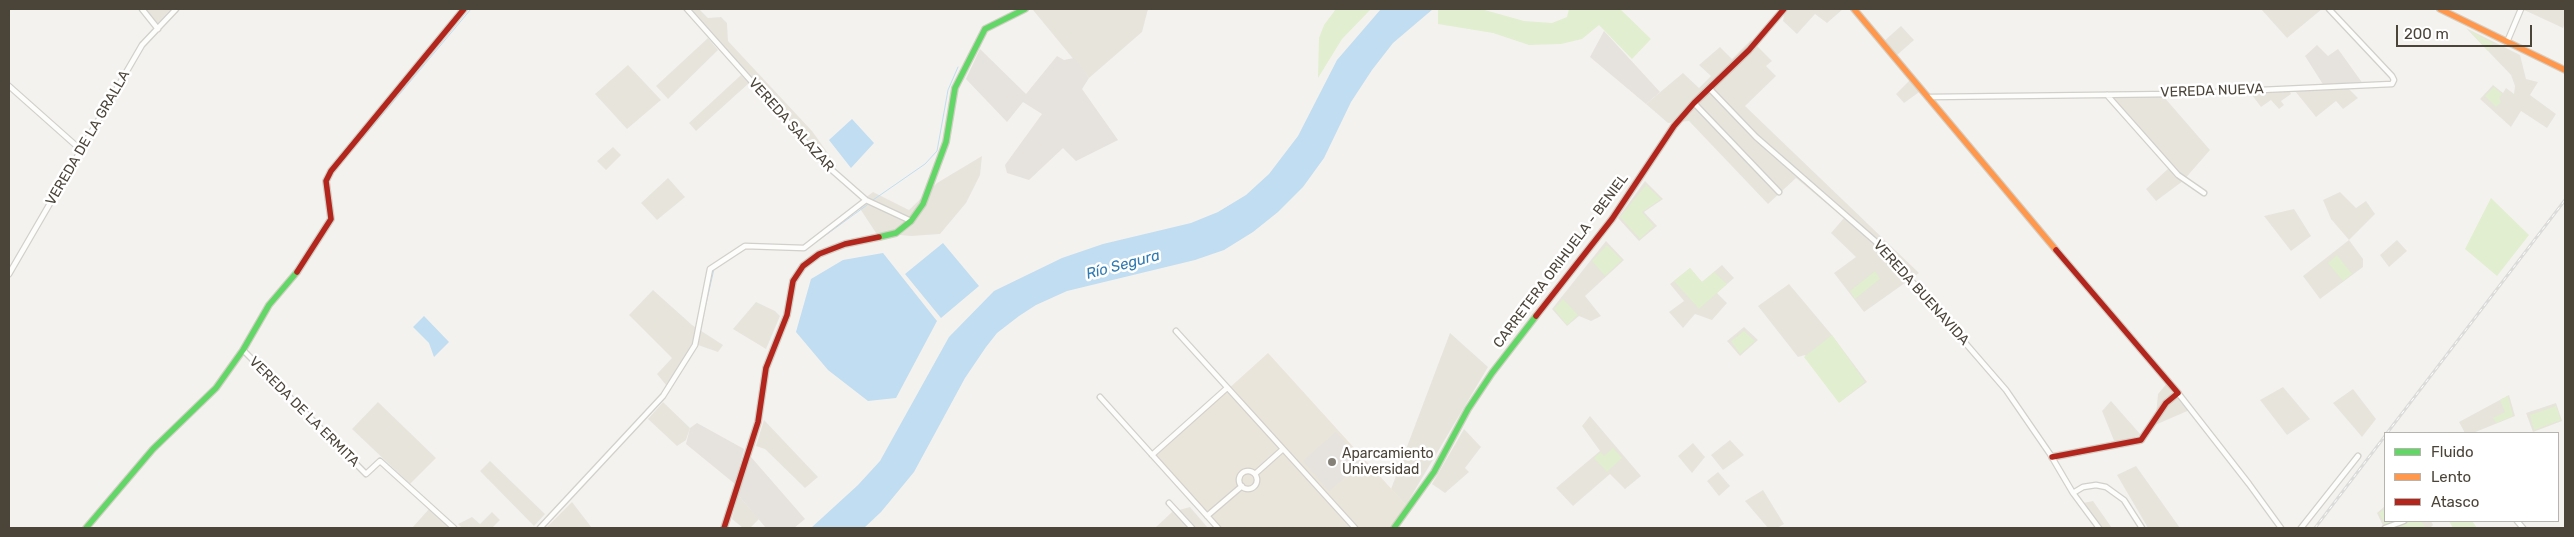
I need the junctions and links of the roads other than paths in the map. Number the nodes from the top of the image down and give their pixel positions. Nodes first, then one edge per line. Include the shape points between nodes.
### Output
1 (142, 9) edge
2 (176, 9) edge
3 (464, 9) edge
4 (686, 9) edge
5 (1025, 9) edge
6 (1784, 9) edge
7 (1854, 9) edge
8 (2329, 9) edge
9 (2440, 9) edge
10 (2521, 9) edge
11 (158, 29) junction
12 (2506, 42) junction
13 (2565, 70) edge
14 (9, 86) edge
15 (1709, 88) junction
16 (2107, 95) junction
17 (1930, 97) junction
18 (1694, 102) junction
19 (81, 150) junction
20 (1779, 192) dead end
21 (2204, 193) dead end
22 (866, 200) junction
23 (912, 221) junction
24 (9, 274) edge
25 (1176, 331) dead end
26 (243, 350) junction
27 (1227, 388) junction
28 (2178, 393) junction
29 (1100, 397) dead end
30 (1283, 450) junction
31 (1152, 455) junction
32 (2358, 456) dead end
33 (2052, 457) junction
34 (1255, 474) junction
35 (1242, 486) junction
36 (2073, 493) junction
37 (1416, 498) junction
38 (1169, 503) dead end
39 (1207, 516) junction
40 (2401, 522) edge
41 (86, 528) edge
42 (454, 528) edge
43 (540, 528) edge
44 (724, 528) edge
45 (1192, 528) edge
46 (1218, 528) edge
47 (1355, 528) edge
48 (1394, 528) edge
49 (1398, 528) edge
50 (2099, 528) edge
51 (2142, 528) edge
52 (2281, 528) edge
53 (2301, 528) edge
54 (2385, 528) edge

1 - 11 street
2 - 11 street, VEREDA DE LA GRALLA
3 - 26 street via 330,171 326,181 331,219 301,267 269,305
4 - 22 street, VEREDA SALAZAR via 824,164
5 - 23 street via 985,29 964,67 955,88 946,142 936,174
6 - 15 street, CARRETERA ORIHUELA - BENIEL via 1749,50
7 - 17 street
8 - 16 street, VEREDA NUEVA via 2392,76 2392,84
9 - 12 street
10 - 12 street
11 - 19 street, VEREDA DE LA GRALLA via 142,45
12 - 13 street
14 - 19 street
15 - 18 street, CARRETERA ORIHUELA - BENIEL
15 - 33 street, VEREDA BUENAVIDA via 1756,137 1875,241 1903,271 2006,390
16 - 17 street, VEREDA NUEVA
16 - 21 street via 2178,175
17 - 28 street
18 - 20 street
18 - 37 street, CARRETERA ORIHUELA - BENIEL via 1674,126 1612,219 1492,373
19 - 24 street, VEREDA DE LA GRALLA
22 - 23 street, VEREDA SALAZAR
22 - 43 street via 804,248 745,246 710,269 694,345 663,396
23 - 44 street via 890,236 844,244 819,254 803,266 794,281 787,315 766,368 758,422
25 - 27 street
26 - 41 street via 216,388 153,449
26 - 42 street, VEREDA DE LA ERMITA via 366,474 380,461
27 - 30 street
27 - 31 street
28 - 33 street via 2166,403 2141,440
28 - 52 street
29 - 31 street
30 - 34 street
30 - 47 street
31 - 39 street
32 - 53 street
33 - 36 street, VEREDA BUENAVIDA
34 - 35 street via 1257,479 1253,487 1247,489
34 - 35 street via 1250,471 1242,473 1239,478
35 - 39 street
36 - 50 street, VEREDA BUENAVIDA
36 - 51 street via 2083,487 2106,487 2124,500
37 - 48 street, CARRETERA ORIHUELA - BENIEL
37 - 49 street, CARRETERA ORIHUELA - BENIEL
38 - 45 street
39 - 46 street
40 - 54 street

